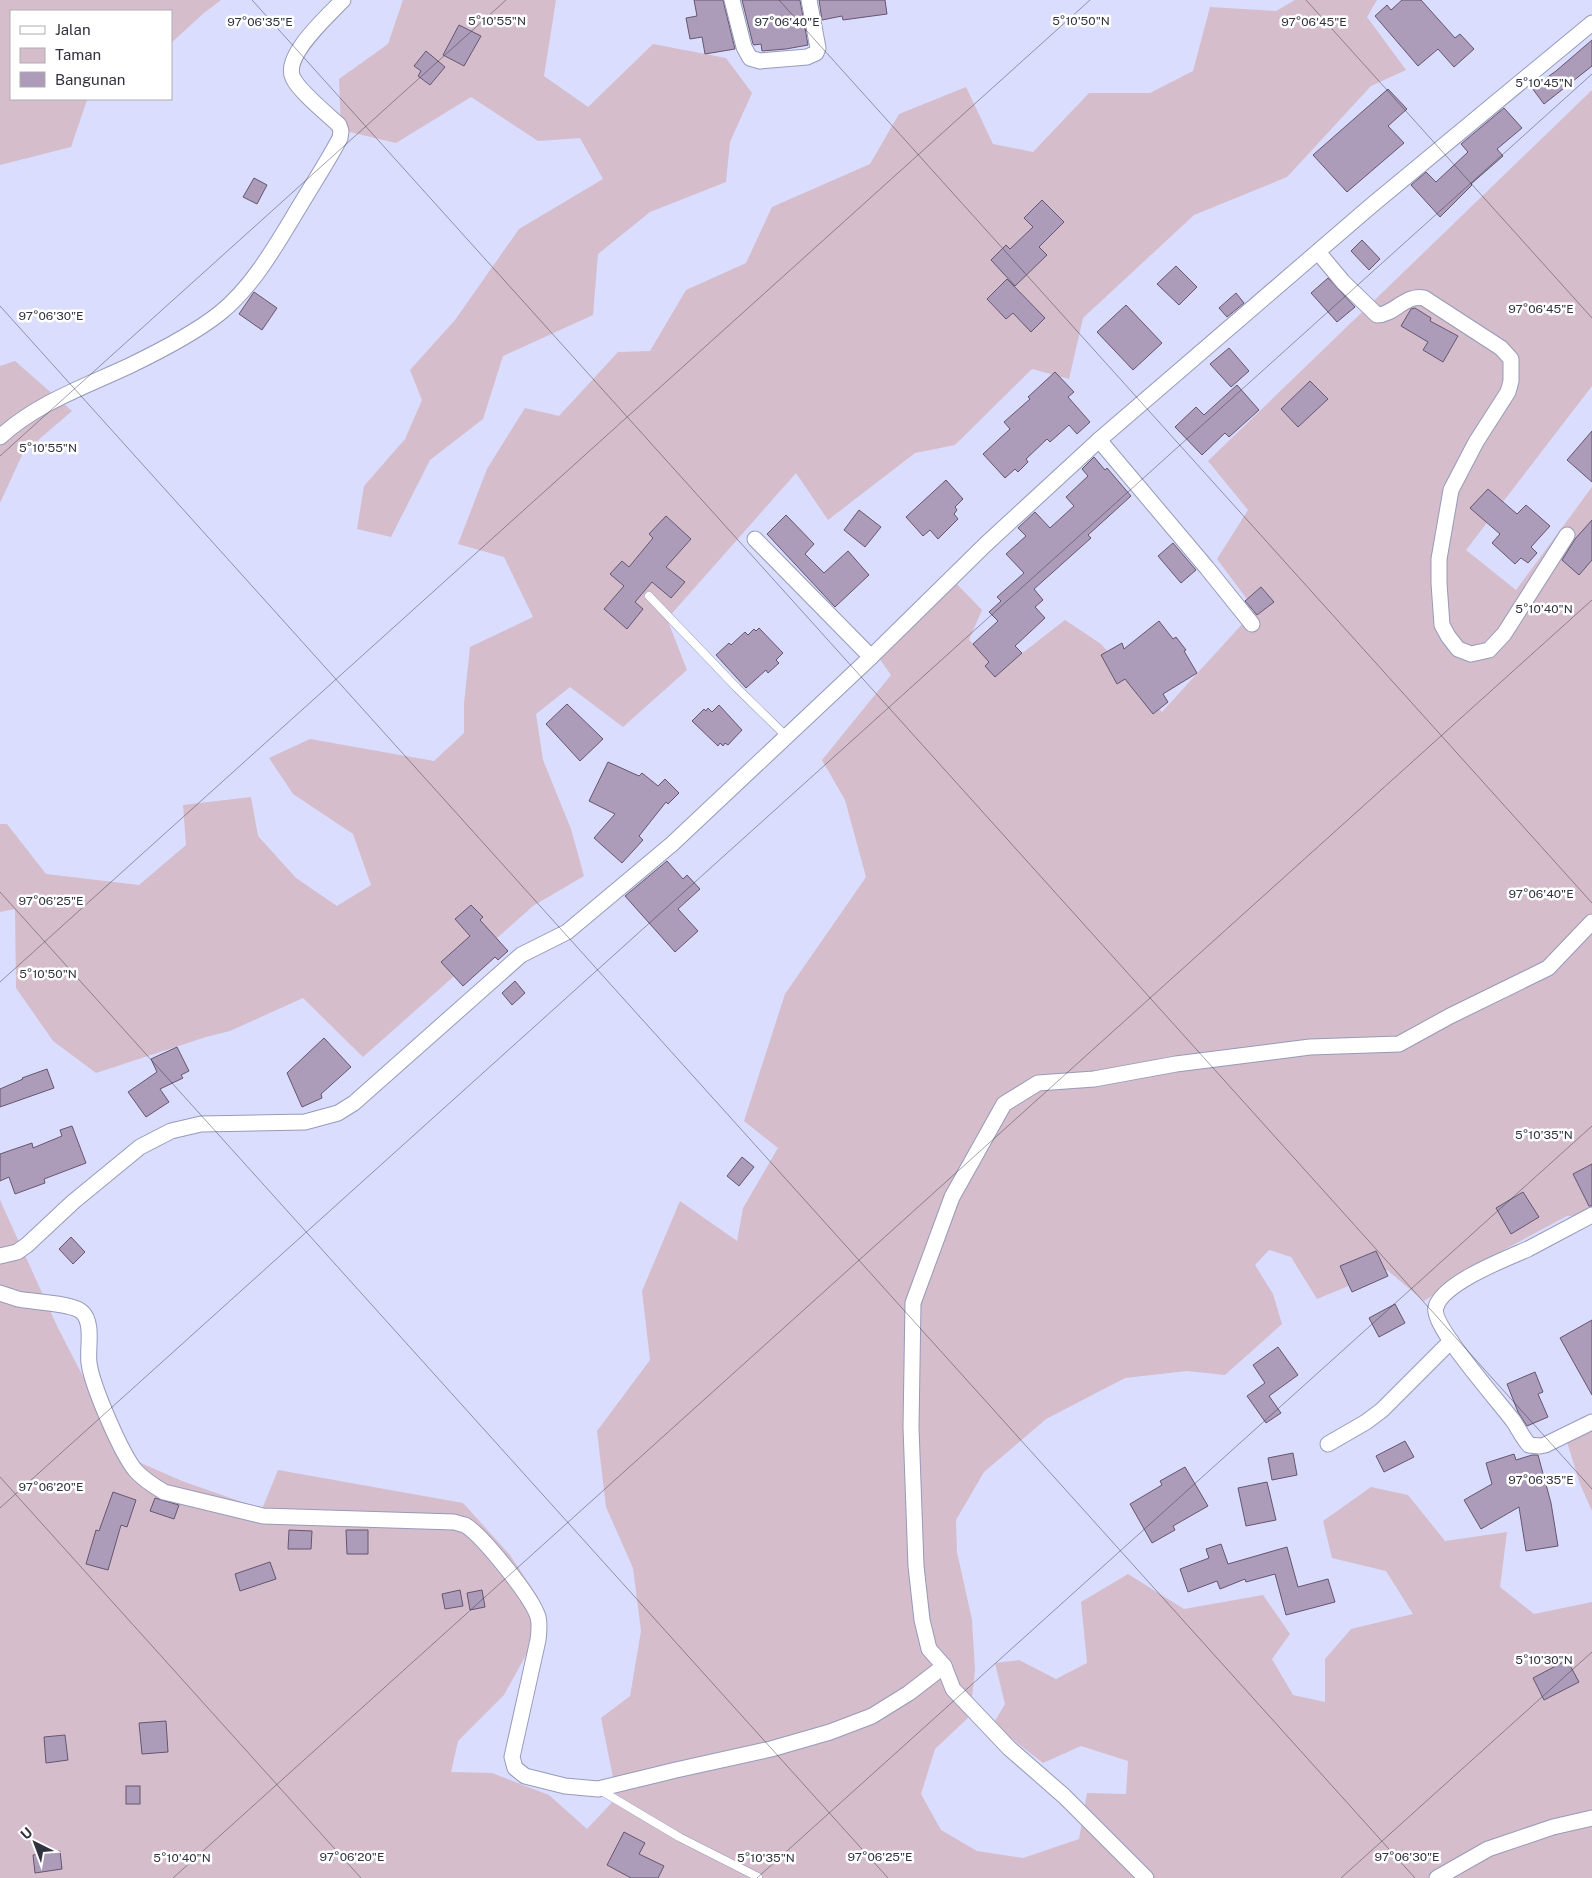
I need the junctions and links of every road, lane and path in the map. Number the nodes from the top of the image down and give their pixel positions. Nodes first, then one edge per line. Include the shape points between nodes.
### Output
1 (343, 0) edge
2 (732, 0) edge
3 (809, 0) edge
4 (1592, 23) edge
5 (1318, 252) junction
6 (0, 437) edge
7 (1099, 440) junction
8 (1567, 535) dead end
9 (755, 539) dead end
10 (649, 596) dead end
11 (1252, 624) dead end
12 (871, 656) junction
13 (787, 737) junction
14 (1592, 922) edge
15 (1592, 1215) edge
16 (0, 1256) edge
17 (0, 1293) edge
18 (1451, 1341) junction
19 (1592, 1422) edge
20 (1328, 1444) dead end
21 (944, 1666) junction
22 (598, 1789) junction
23 (1592, 1818) edge
24 (758, 1877) edge
25 (1146, 1878) edge
26 (1437, 1878) edge

1 - 6 street via 300,48 291,66 299,86 339,125 340,138 270,255 237,297 198,328 130,366 57,398 12,425
2 - 3 street via 744,47 750,58 760,62 807,58 816,53 818,48
4 - 5 street
5 - 7 street
5 - 8 street via 1377,315 1404,301 1424,298 1501,348 1511,359 1508,392 1476,442 1451,490 1439,558 1439,583 1442,625 1458,649 1471,654 1489,650 1504,634
7 - 11 street
7 - 12 street
9 - 12 street
10 - 13 lane
12 - 13 street
13 - 16 street via 664,850 567,932 522,955 354,1103 338,1113 305,1122 201,1124 165,1134 140,1147 27,1245 17,1252
14 - 21 street via 1548,968 1399,1044 1310,1047 1176,1064 1094,1079 1038,1083 1004,1104 952,1198 913,1303 911,1427 916,1566 929,1649
15 - 18 street via 1478,1271 1445,1294 1435,1308 1435,1315
17 - 22 street via 72,1307 82,1312 88,1328 89,1367 119,1442 136,1471 164,1492 262,1516 454,1522 479,1537 516,1581 538,1616 535,1656 513,1764 520,1773 534,1778 565,1786
18 - 19 street via 1529,1445 1544,1445
18 - 20 street via 1382,1410
21 - 22 street via 872,1716 830,1732
21 - 25 street via 953,1689 1009,1748 1064,1796
22 - 24 lane via 679,1837
23 - 26 street via 1553,1827 1488,1849

